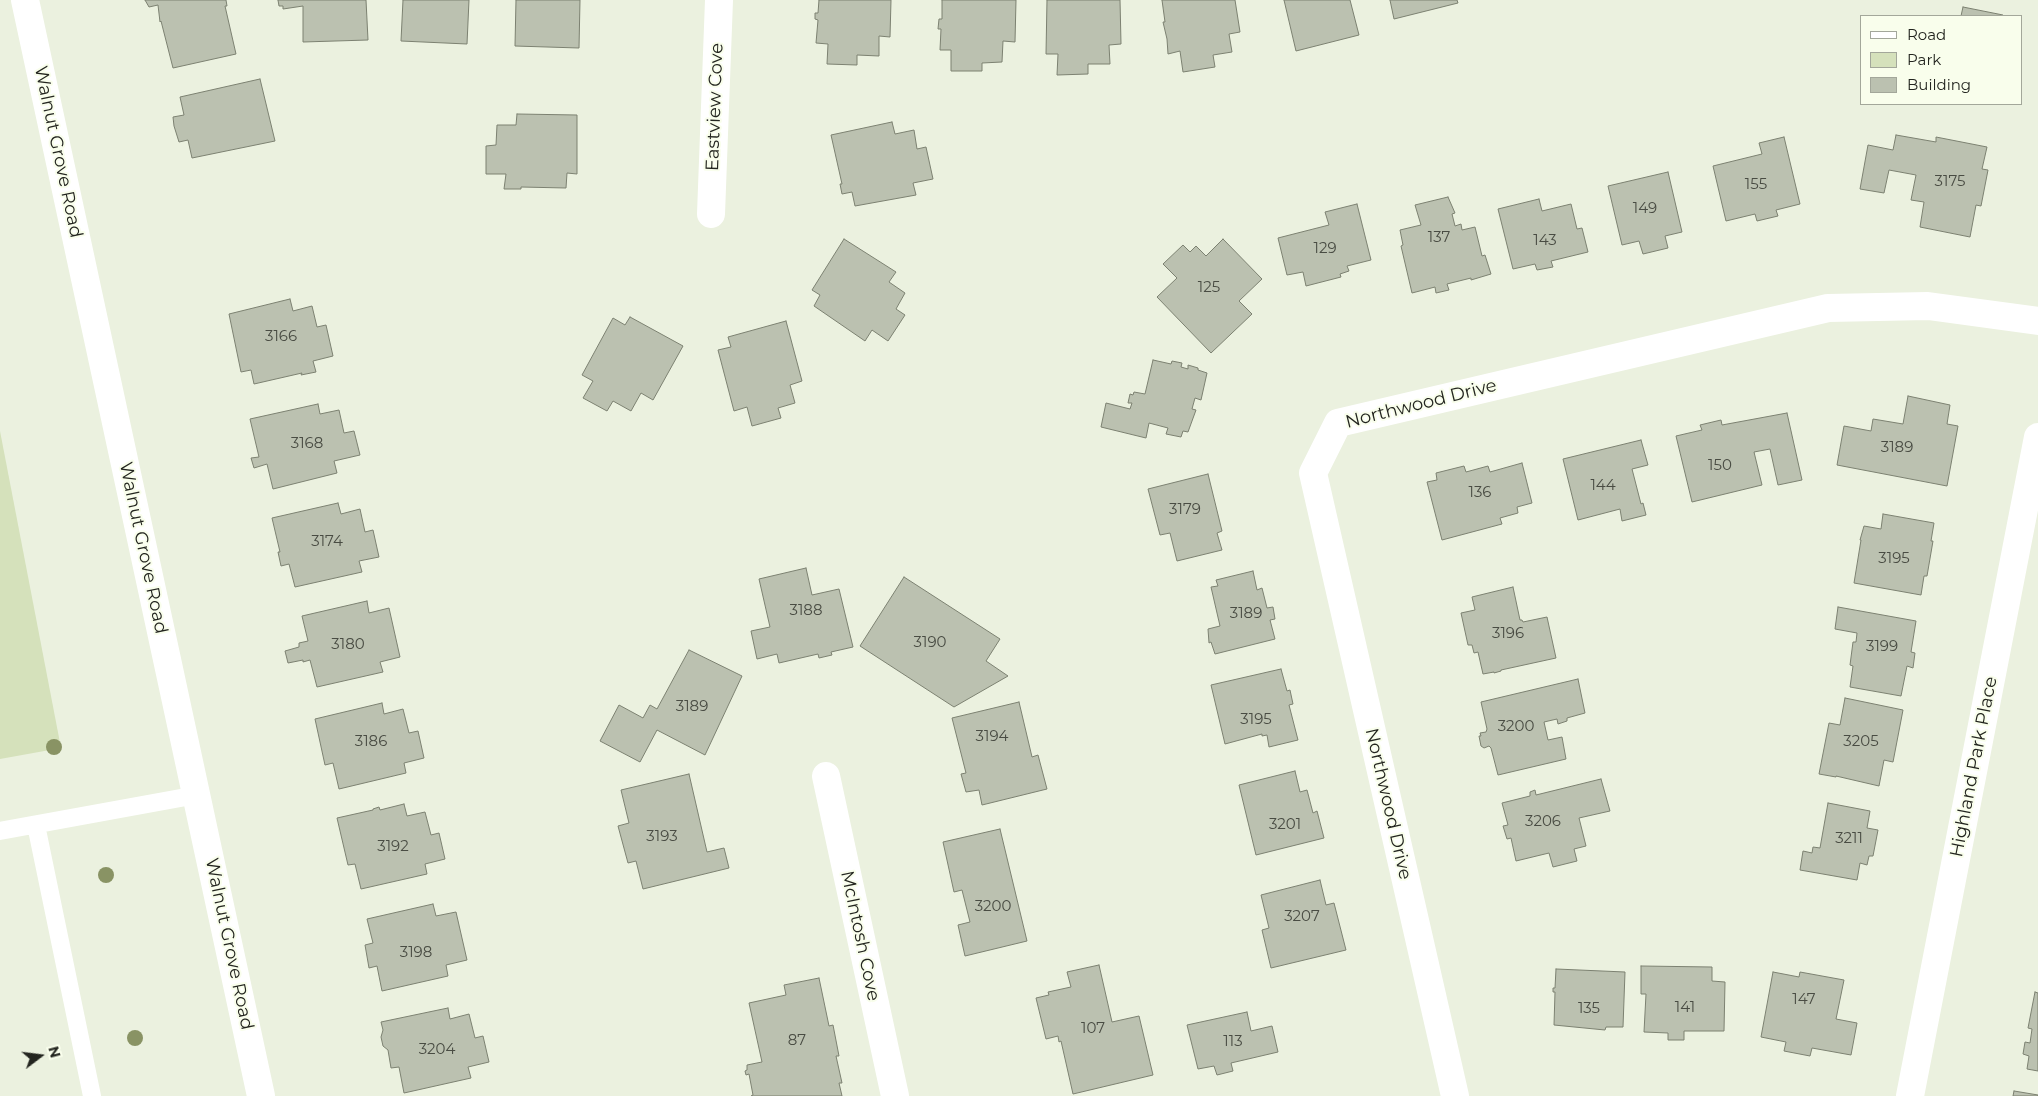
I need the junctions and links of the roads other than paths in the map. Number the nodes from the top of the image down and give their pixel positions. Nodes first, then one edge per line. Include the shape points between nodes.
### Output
1 (25, 0) edge
2 (719, 0) edge
3 (711, 214) dead end
4 (2038, 321) edge
5 (2038, 438) edge
6 (826, 776) dead end
7 (196, 795) junction
8 (36, 825) junction
9 (0, 831) edge
10 (92, 1096) edge
11 (261, 1096) edge
12 (895, 1096) edge
13 (1455, 1096) edge
14 (1910, 1096) edge

1 - 7 street, Walnut Grove Road
2 - 3 street, Eastview Cove
4 - 13 street, Northwood Drive via 1928,306 1828,308 1338,423 1313,473
5 - 14 street, Highland Park Place
6 - 12 street, McIntosh Cove
7 - 8 lane
7 - 11 street, Walnut Grove Road
8 - 9 lane
8 - 10 lane

